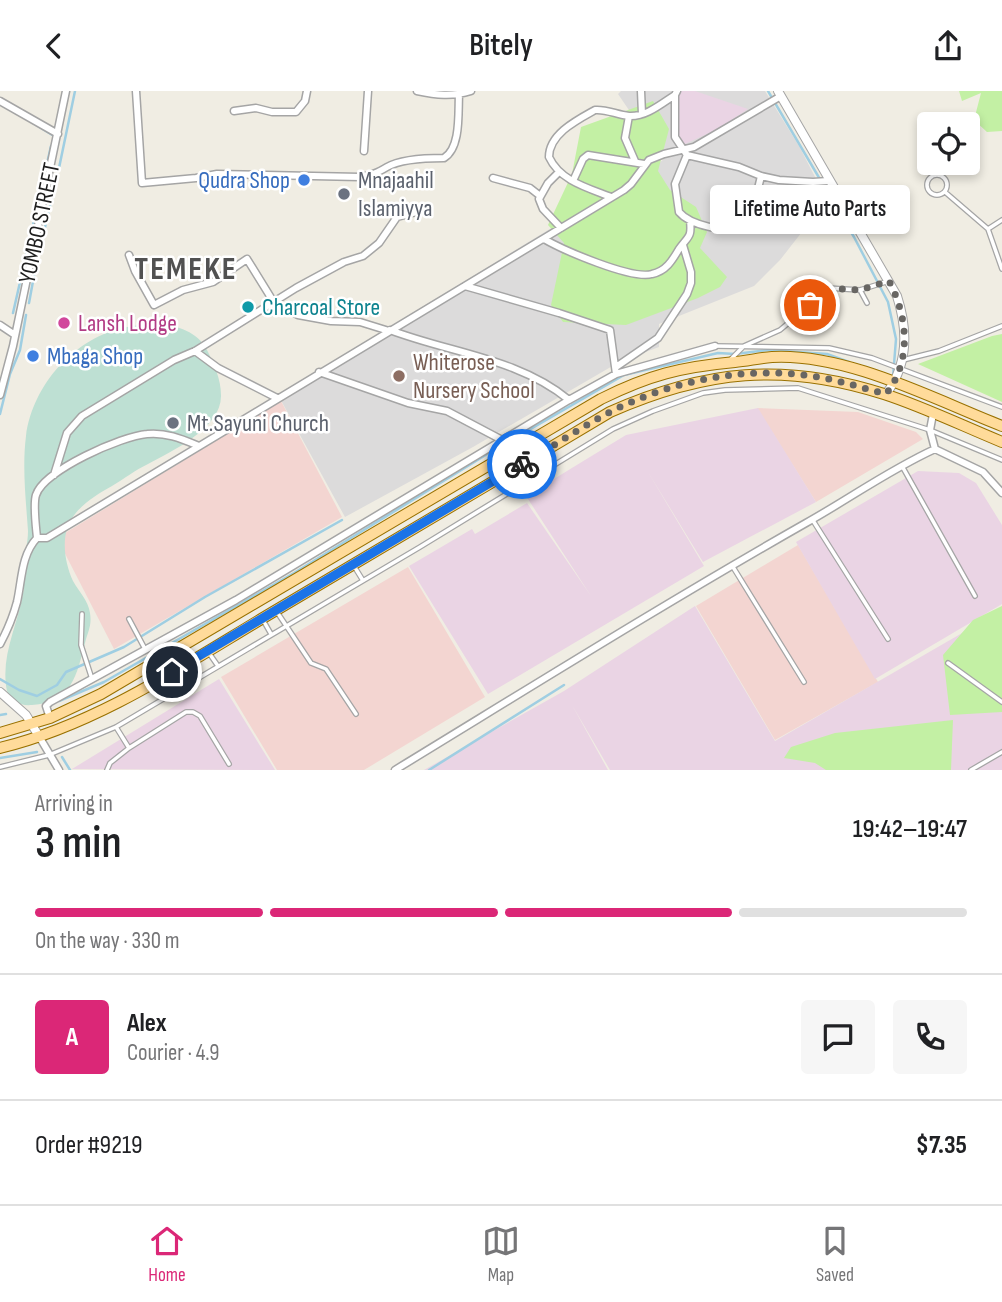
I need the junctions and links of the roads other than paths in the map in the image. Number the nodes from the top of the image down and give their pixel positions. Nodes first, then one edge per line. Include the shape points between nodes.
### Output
1 (66, 91) edge
2 (136, 91) edge
3 (307, 91) edge
4 (368, 91) edge
5 (417, 91) edge
6 (471, 91) edge
7 (642, 91) edge
8 (676, 93) edge
9 (779, 94) edge
10 (459, 95) junction
11 (0, 101) edge
12 (233, 111) dead end
13 (642, 114) junction
14 (629, 116) junction
15 (58, 134) junction
16 (364, 151) dead end
17 (684, 153) junction
18 (635, 161) junction
19 (644, 164) junction
20 (559, 171) junction
21 (761, 176) junction
22 (493, 178) dead end
23 (573, 181) junction
24 (828, 181) junction
25 (945, 192) junction
26 (539, 195) junction
27 (611, 197) junction
28 (428, 209) dead end
29 (1002, 220) edge
30 (690, 221) junction
31 (561, 228) junction
32 (988, 229) junction
33 (544, 239) junction
34 (683, 245) junction
35 (129, 255) dead end
36 (1002, 268) edge
37 (889, 281) junction
38 (465, 286) junction
39 (860, 290) junction
40 (273, 301) junction
41 (867, 303) dead end
42 (0, 325) edge
43 (1002, 326) edge
44 (390, 330) junction
45 (15, 335) junction
46 (715, 346) joint
47 (744, 346) junction
48 (195, 351) junction
49 (728, 363) junction
50 (902, 365) junction
51 (616, 370) junction
52 (319, 372) junction
53 (798, 375) junction
54 (709, 378) junction
55 (895, 383) junction
56 (798, 388) junction
57 (703, 393) junction
58 (886, 394) junction
59 (0, 395) edge
60 (277, 398) junction
61 (569, 400) junction
62 (1002, 407) edge
63 (933, 414) junction
64 (1002, 426) edge
65 (930, 430) junction
66 (502, 440) junction
67 (1002, 442) edge
68 (199, 446) junction
69 (935, 449) junction
70 (1002, 460) edge
71 (901, 465) junction
72 (54, 475) junction
73 (1002, 493) edge
74 (813, 519) junction
75 (37, 538) junction
76 (353, 565) junction
77 (732, 565) junction
78 (362, 579) junction
79 (975, 596) dead end
80 (276, 610) junction
81 (82, 614) dead end
82 (129, 619) dead end
83 (262, 619) junction
84 (286, 625) junction
85 (271, 634) junction
86 (888, 639) dead end
87 (0, 644) edge
88 (146, 650) junction
89 (208, 651) junction
90 (948, 663) dead end
91 (218, 666) junction
92 (92, 679) junction
93 (804, 682) dead end
94 (0, 692) edge
95 (1002, 702) edge
96 (356, 713) dead end
97 (50, 718) junction
98 (32, 724) junction
99 (116, 727) junction
100 (0, 733) edge
101 (40, 738) junction
102 (0, 748) edge
103 (129, 748) junction
104 (1002, 752) edge
105 (49, 755) junction
106 (229, 764) dead end
107 (0, 767) edge
108 (59, 770) edge
109 (107, 770) edge
110 (395, 770) edge
111 (971, 770) edge

1 - 15 street, YOMBO STREET
2 - 10 street via 142,183 217,174 360,177 401,163 444,158 454,145
3 - 12 street via 296,112
4 - 16 street
5 - 10 street
6 - 10 street
7 - 13 street
8 - 13 street
8 - 17 street via 675,137
9 - 17 street
9 - 24 street
11 - 15 street
13 - 14 street
14 - 18 street via 625,138
14 - 20 street via 595,110 561,132 549,150
15 - 45 street, YOMBO STREET
17 - 19 street via 664,153
17 - 21 street
17 - 30 street via 675,184 676,201 679,212
18 - 19 street
18 - 23 street via 588,155
19 - 27 street via 631,184
20 - 23 street
20 - 26 street
21 - 24 street
21 - 30 street via 741,227 725,229
22 - 26 street
23 - 27 street
24 - 37 street
25 - 25 lane via 931,193 930,178 944,177
25 - 32 lane
26 - 31 street via 543,209
27 - 31 street
28 - 40 street via 397,217 371,250
29 - 32 lane
30 - 34 street via 690,238
31 - 33 street
32 - 36 lane
33 - 34 street via 639,275 666,268
33 - 38 street
34 - 51 street via 691,272 687,294 658,338
35 - 40 street via 155,305 183,289 213,282 247,259
37 - 39 lane
37 - 50 street via 903,313
38 - 44 street
38 - 51 street via 610,330
39 - 41 lane
39 - 47 lane via 820,291 780,330
40 - 44 street via 298,315
40 - 48 street
42 - 45 street
43 - 50 lane
44 - 52 street
44 - 61 street via 522,372
45 - 59 street, YOMBO STREET
46 - 47 lane
46 - 51 street
47 - 49 lane
47 - 50 lane via 829,348
48 - 60 street
48 - 72 street via 82,415 66,433
49 - 55 main road via 773,357 822,362
49 - 97 main road via 658,374 601,399 101,694
50 - 55 street
50 - 62 lane
51 - 61 street
52 - 60 street
52 - 66 street via 408,403 447,411
53 - 54 main road
53 - 56 lane
53 - 58 main road
54 - 57 lane
54 - 76 main road via 651,394 610,412
55 - 58 street
55 - 64 main road
56 - 57 lane
56 - 65 lane
57 - 78 lane via 613,429
58 - 63 main road
60 - 68 street
61 - 66 street
63 - 65 street
63 - 67 main road
65 - 69 street
65 - 70 lane
66 - 88 street
68 - 72 street via 160,434 130,436 97,449
68 - 75 street via 47,538
69 - 71 street
69 - 73 street via 983,472
71 - 74 street
71 - 79 lane
72 - 75 street via 36,495
74 - 77 street
74 - 86 lane
75 - 87 street via 29,546 16,603
76 - 78 lane
76 - 80 main road
77 - 93 lane
77 - 110 street
78 - 84 lane
80 - 83 main road
80 - 84 lane
81 - 92 lane via 81,645
82 - 88 lane
83 - 85 lane
83 - 89 main road
84 - 85 lane
84 - 96 lane via 311,663 326,669
85 - 91 lane
88 - 92 street
89 - 91 lane
89 - 101 main road via 109,707
90 - 95 lane
91 - 99 lane
92 - 97 street via 48,703
94 - 98 street
97 - 98 main road
98 - 100 main road
98 - 101 street
99 - 103 lane
99 - 105 lane
101 - 102 main road
101 - 105 street
103 - 106 lane via 193,712
103 - 109 lane
104 - 111 lane
105 - 107 lane
105 - 108 street

